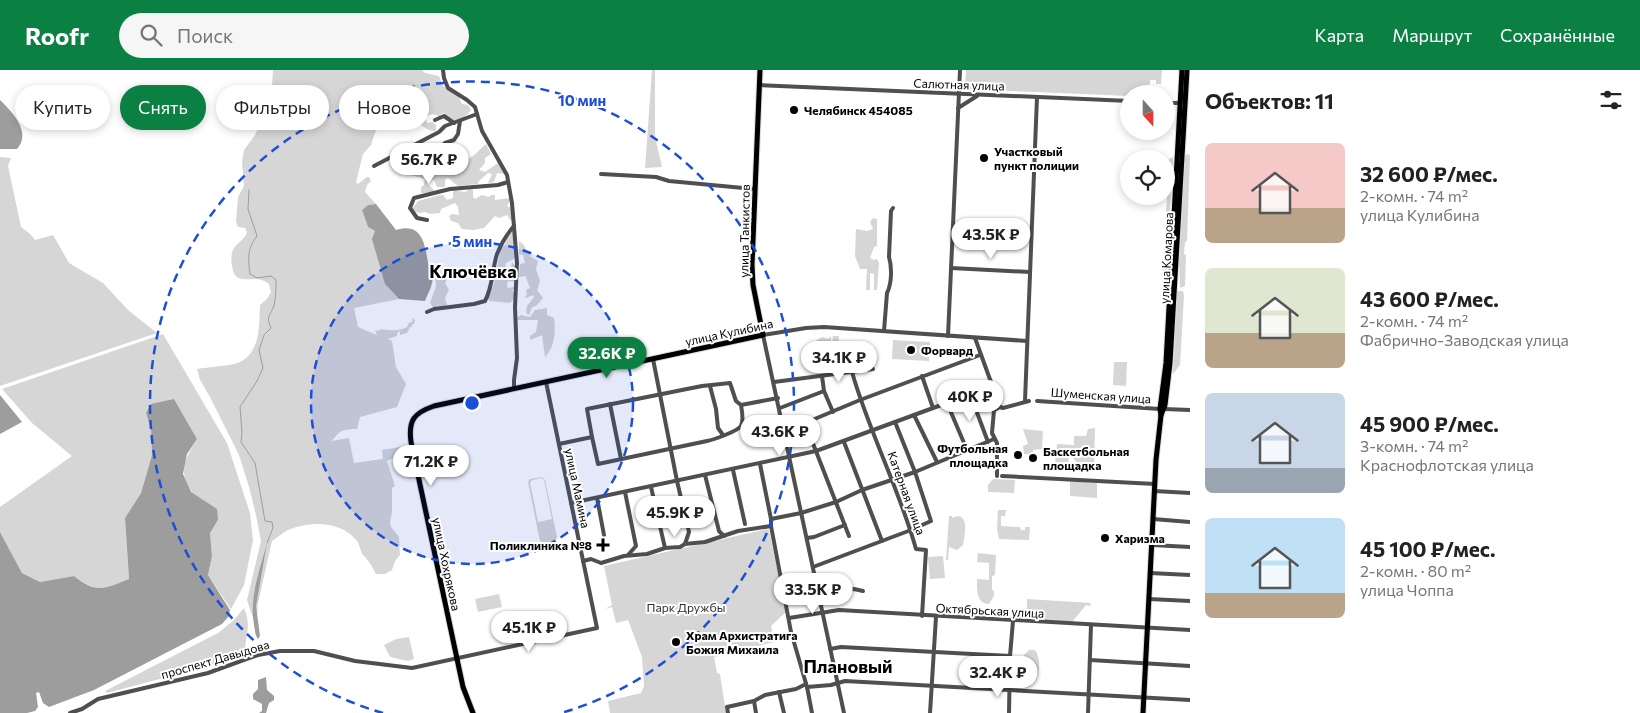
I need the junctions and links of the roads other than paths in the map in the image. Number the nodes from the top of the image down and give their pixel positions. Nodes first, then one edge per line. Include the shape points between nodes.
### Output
1 (443, 70) edge
2 (760, 70) edge
3 (960, 70) edge
4 (1182, 70) edge
5 (1186, 70) edge
6 (759, 85) junction
7 (959, 94) junction
8 (980, 95) junction
9 (1038, 97) junction
10 (1120, 102) edge
11 (1185, 102) edge
12 (958, 108) junction
13 (477, 114) junction
14 (435, 120) dead end
15 (460, 121) junction
16 (454, 122) junction
17 (418, 143) junction
18 (374, 166) dead end
19 (602, 174) dead end
20 (508, 182) junction
21 (754, 188) junction
22 (893, 208) dead end
23 (427, 220) dead end
24 (514, 226) junction
25 (951, 268) junction
26 (1030, 272) junction
27 (427, 312) dead end
28 (884, 331) junction
29 (763, 335) junction
30 (948, 336) junction
31 (975, 338) junction
32 (1027, 341) junction
33 (980, 355) junction
34 (653, 359) junction
35 (873, 369) dead end
36 (852, 372) junction
37 (822, 376) junction
38 (922, 376) junction
39 (546, 382) junction
40 (774, 382) junction
41 (710, 386) junction
42 (992, 386) junction
43 (514, 389) junction
44 (824, 392) junction
45 (970, 394) junction
46 (660, 395) junction
47 (778, 398) junction
48 (860, 400) junction
49 (1037, 401) dead end
50 (947, 403) junction
51 (610, 404) junction
52 (741, 405) junction
53 (1000, 407) junction
54 (780, 408) junction
55 (932, 408) junction
56 (1162, 409) junction
57 (1190, 410) edge
58 (833, 412) junction
59 (914, 415) junction
60 (414, 417) joint
61 (895, 422) junction
62 (805, 423) junction
63 (784, 429) junction
64 (873, 430) junction
65 (723, 435) junction
66 (592, 437) junction
67 (994, 439) junction
68 (844, 442) junction
69 (988, 442) junction
70 (558, 444) junction
71 (671, 448) junction
72 (967, 450) junction
73 (816, 451) junction
74 (790, 457) junction
75 (621, 459) junction
76 (937, 462) junction
77 (760, 464) junction
78 (733, 470) junction
79 (915, 472) junction
80 (706, 475) junction
81 (677, 481) junction
82 (892, 481) junction
83 (1155, 484) junction
84 (651, 487) junction
85 (862, 490) junction
86 (1154, 491) junction
87 (625, 492) junction
88 (1190, 493) edge
89 (597, 498) junction
90 (836, 502) junction
91 (571, 503) junction
92 (801, 513) junction
93 (771, 519) junction
94 (1153, 519) junction
95 (1190, 522) edge
96 (744, 524) junction
97 (845, 525) junction
98 (770, 526) junction
99 (756, 529) junction
100 (911, 530) junction
101 (742, 531) junction
102 (604, 535) dead end
103 (724, 536) junction
104 (849, 536) dead end
105 (807, 538) junction
106 (882, 541) junction
107 (684, 544) junction
108 (1152, 545) junction
109 (1190, 547) edge
110 (665, 548) junction
111 (628, 555) junction
112 (583, 561) junction
113 (813, 567) junction
114 (1150, 573) junction
115 (1190, 575) edge
116 (863, 591) dead end
117 (818, 594) junction
118 (1149, 599) junction
119 (1190, 602) edge
120 (822, 612) junction
121 (922, 616) junction
122 (936, 617) junction
123 (790, 618) junction
124 (1013, 621) junction
125 (1091, 625) junction
126 (597, 628) joint
127 (1148, 628) junction
128 (1190, 630) edge
129 (830, 649) junction
130 (934, 652) junction
131 (1010, 656) junction
132 (457, 658) junction
133 (1090, 660) junction
134 (1145, 663) junction
135 (1190, 666) edge
136 (837, 682) junction
137 (806, 686) junction
138 (932, 686) junction
139 (1009, 689) junction
140 (779, 692) junction
141 (1089, 694) junction
142 (1144, 697) junction
143 (1190, 700) edge
144 (754, 701) junction
145 (70, 713) edge
146 (473, 713) edge
147 (728, 713) edge
148 (756, 713) edge
149 (784, 713) edge
150 (812, 713) edge
151 (844, 713) edge
152 (930, 713) edge
153 (1009, 713) edge
154 (1088, 713) edge
155 (1143, 713) edge

1 - 13 street via 448,88 472,104
2 - 6 main road, улица Танкистов
3 - 7 street
4 - 11 main road, улица Комарова
5 - 11 main road, улица Комарова
6 - 7 street, Салютная улица
6 - 21 main road, улица Танкистов
7 - 8 street, Салютная улица
7 - 12 street
8 - 9 street, Салютная улица
8 - 12 street
9 - 10 street, Салютная улица
9 - 26 street
11 - 56 main road, улица Комарова via 1170,363
12 - 25 street
13 - 15 street
13 - 20 street via 482,131
14 - 16 street via 444,116
15 - 16 street
15 - 17 street via 454,140 445,143 432,155 425,156
16 - 17 street
17 - 18 street
19 - 21 street
20 - 23 street via 450,189 414,198 410,208 417,218
20 - 24 street
21 - 29 main road, улица Танкистов via 752,277
22 - 28 street
24 - 27 street via 497,255 490,292 485,301
24 - 43 street via 517,358
25 - 26 street
25 - 30 street
26 - 32 street
28 - 29 street, улица Кулибина via 806,328
28 - 30 street, улица Кулибина
29 - 34 main road, улица Кулибина
29 - 40 street, улица Танкистов
30 - 31 street, улица Кулибина
31 - 32 street, улица Кулибина
31 - 33 street
32 - 53 street via 1027,401
33 - 38 street
33 - 42 street
34 - 39 main road, улица Кулибина
34 - 46 street
35 - 36 street
36 - 37 street
36 - 48 street, Катерная улица
37 - 40 street
37 - 44 street
38 - 48 street
38 - 55 street
39 - 43 main road, улица Кулибина
39 - 70 street, улица Мамина
40 - 47 street, улица Танкистов
41 - 46 street
41 - 52 street via 730,383
41 - 65 street via 718,428
42 - 45 street
42 - 53 street
43 - 60 main road, улица Кулибина via 434,406
44 - 54 street
44 - 58 street
45 - 50 street
45 - 69 street
46 - 51 street
46 - 71 street
47 - 52 street
47 - 54 street, улица Танкистов
48 - 58 street
48 - 64 street, Катерная улица
49 - 56 street, Шуменская улица
50 - 55 street
50 - 72 street
51 - 66 street via 587,409
51 - 75 street
52 - 65 street via 742,425
53 - 67 street via 994,410
54 - 63 street, улица Танкистов
55 - 59 street
56 - 57 street, Шуменская улица
56 - 83 main road, улица Комарова
58 - 62 street
59 - 61 street
59 - 76 street
60 - 132 main road, улица Хохрякова via 410,428 411,442
61 - 64 street
61 - 79 street
62 - 63 street
62 - 73 street
63 - 74 street, улица Танкистов
64 - 68 street
64 - 82 street, Катерная улица
65 - 71 street
66 - 70 street
66 - 75 street via 598,464
67 - 69 street
67 - 83 street via 999,476
68 - 73 street
68 - 85 street
69 - 72 street
70 - 91 street, улица Мамина
71 - 75 street
71 - 81 street
72 - 76 street
73 - 74 street
73 - 90 street
74 - 77 street
74 - 92 street, улица Танкистов
76 - 79 street
77 - 78 street
77 - 93 street
78 - 80 street
78 - 96 street
79 - 82 street
79 - 100 street via 931,521
80 - 81 street
80 - 103 street via 719,531
81 - 84 street
81 - 107 street via 689,532
82 - 85 street
82 - 100 street, Катерная улица
83 - 86 main road, улица Комарова
84 - 87 street
84 - 110 street
85 - 90 street
85 - 106 street
86 - 88 street
86 - 94 main road, улица Комарова
87 - 89 street
87 - 111 street via 636,546
89 - 91 street
89 - 102 street
90 - 92 street
90 - 97 street
91 - 112 street, улица Мамина
92 - 93 street
92 - 105 street, улица Танкистов
93 - 98 street
94 - 95 street
94 - 108 main road, улица Комарова
96 - 99 street
96 - 101 street
97 - 104 street
97 - 105 street
98 - 99 street
98 - 123 street
99 - 101 street
100 - 106 street
100 - 121 street, Катерная улица via 916,549 926,550
101 - 103 street
103 - 107 street
105 - 113 street, улица Танкистов
106 - 113 street
107 - 110 street
108 - 109 street
108 - 114 main road, улица Комарова
110 - 111 street via 647,554
111 - 112 street via 601,563 591,559
112 - 126 street, улица Мамина
113 - 117 street, улица Танкистов
114 - 115 street
114 - 118 main road, улица Комарова
116 - 117 street via 854,589
117 - 120 street, улица Танкистов
118 - 119 street
118 - 127 main road, улица Комарова
120 - 121 street, Октябрьская улица via 839,610
120 - 123 street, Октябрьская улица
120 - 129 street, улица Танкистов
121 - 122 street, Октябрьская улица
122 - 124 street, Октябрьская улица
122 - 130 street
123 - 137 street
124 - 125 street, Октябрьская улица
124 - 131 street
125 - 127 street, Октябрьская улица
125 - 133 street
126 - 132 street, проспект Давыдова
127 - 128 street, Октябрьская улица
127 - 134 main road, улица Комарова
129 - 130 street
129 - 136 street, улица Танкистов
130 - 131 street
130 - 138 street
131 - 139 street
132 - 145 street, проспект Давыдова via 407,668 314,651 280,651 98,699
132 - 146 main road, улица Хохрякова via 466,698
133 - 134 street
133 - 141 street
134 - 135 street
134 - 142 main road, улица Комарова
136 - 137 street
136 - 138 street
136 - 151 street, улица Танкистов
137 - 140 street
137 - 150 street
138 - 139 street
138 - 152 street
139 - 141 street
139 - 153 street
140 - 144 street
140 - 149 street
141 - 142 street
141 - 154 street
142 - 143 street
142 - 155 main road, улица Комарова
144 - 147 street via 727,707
144 - 148 street

